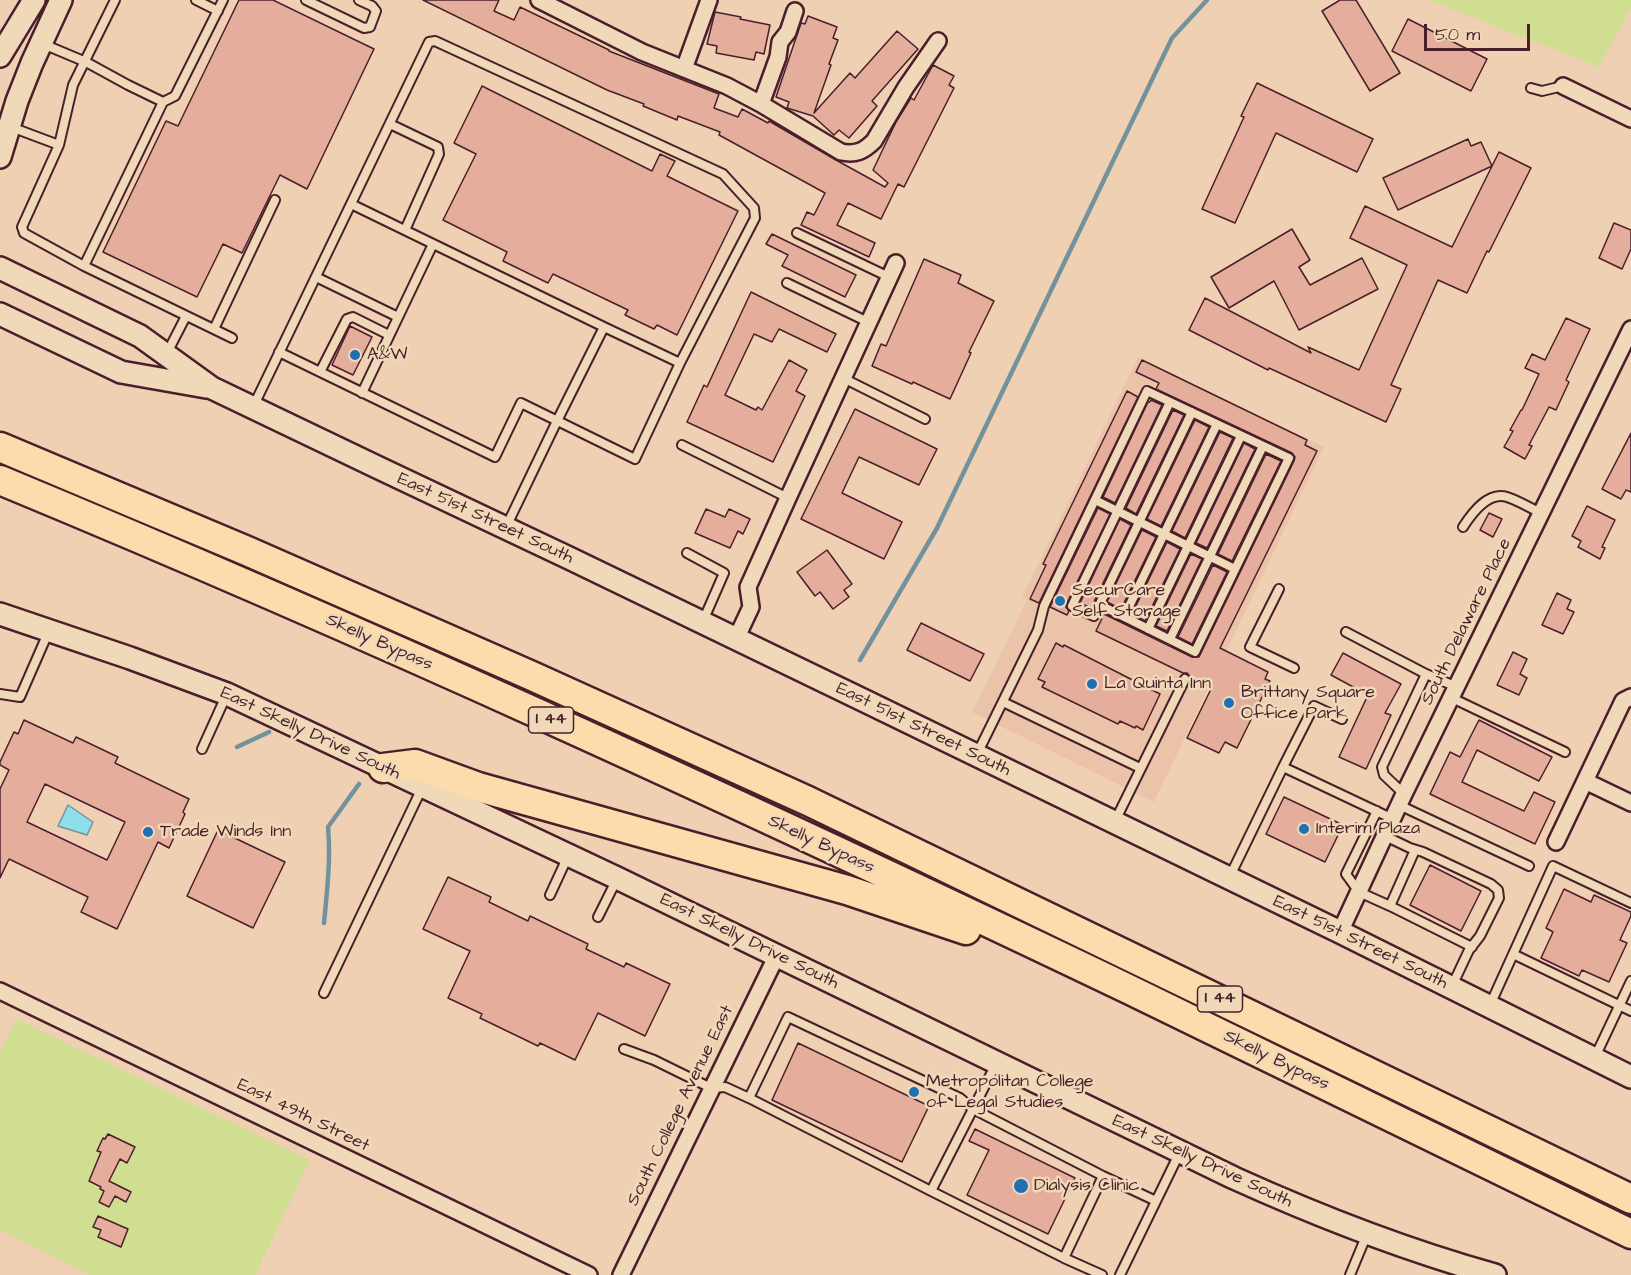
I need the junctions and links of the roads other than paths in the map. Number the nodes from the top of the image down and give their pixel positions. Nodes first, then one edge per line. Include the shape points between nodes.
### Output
1 (34, 0) edge
2 (61, 0) edge
3 (115, 0) edge
4 (196, 0) edge
5 (223, 0) edge
6 (306, 0) edge
7 (359, 0) edge
8 (539, 0) edge
9 (709, 0) edge
10 (218, 11) junction
11 (795, 11) dead end
12 (10, 32) junction
13 (938, 41) dead end
14 (41, 44) junction
15 (0, 56) edge
16 (86, 62) junction
17 (684, 69) junction
18 (1563, 86) joint
19 (1531, 88) dead end
20 (163, 102) junction
21 (761, 104) junction
22 (1631, 119) edge
23 (390, 124) junction
24 (9, 126) junction
25 (59, 145) junction
26 (0, 157) edge
27 (275, 200) dead end
28 (351, 204) junction
29 (405, 230) junction
30 (797, 233) dead end
31 (433, 244) junction
32 (896, 262) dead end
33 (84, 266) junction
34 (0, 268) edge
35 (316, 277) junction
36 (889, 277) junction
37 (787, 283) dead end
38 (0, 314) edge
39 (186, 316) junction
40 (398, 317) junction
41 (868, 322) junction
42 (604, 327) junction
43 (214, 329) junction
44 (1631, 329) edge
45 (390, 335) junction
46 (232, 338) dead end
47 (279, 352) junction
48 (166, 355) junction
49 (680, 363) junction
50 (320, 372) junction
51 (843, 378) junction
52 (212, 388) junction
53 (362, 393) junction
54 (1170, 402) junction
55 (253, 408) junction
56 (1192, 412) junction
57 (925, 419) dead end
58 (557, 421) junction
59 (1217, 424) junction
60 (1241, 436) junction
61 (682, 445) dead end
62 (1263, 446) junction
63 (2, 448) edge
64 (0, 480) edge
65 (788, 498) junction
66 (1095, 500) junction
67 (1118, 512) junction
68 (1542, 514) junction
69 (1140, 522) junction
70 (1464, 527) dead end
71 (506, 528) junction
72 (1164, 534) junction
73 (1188, 546) junction
74 (687, 553) dead end
75 (1210, 557) junction
76 (1235, 569) junction
77 (1279, 590) dead end
78 (1100, 605) junction
79 (0, 614) edge
80 (1124, 617) junction
81 (702, 623) junction
82 (1148, 629) junction
83 (49, 632) junction
84 (1346, 632) dead end
85 (735, 639) junction
86 (1170, 639) junction
87 (1294, 668) dead end
88 (1426, 674) junction
89 (1185, 680) dead end
90 (1454, 693) junction
91 (0, 694) edge
92 (227, 694) junction
93 (1631, 697) edge
94 (1003, 702) junction
95 (1342, 719) dead end
96 (202, 749) dead end
97 (1565, 752) dead end
98 (976, 756) junction
99 (1283, 766) junction
100 (383, 768) junction
101 (1140, 768) junction
102 (1585, 781) junction
103 (423, 786) junction
104 (1631, 803) edge
105 (1399, 806) junction
106 (1377, 811) junction
107 (1114, 822) junction
108 (1385, 836) junction
109 (1556, 842) dead end
110 (1415, 850) junction
111 (569, 855) junction
112 (1529, 866) dead end
113 (617, 878) junction
114 (1228, 878) junction
115 (1359, 892) junction
116 (550, 895) dead end
117 (1631, 903) edge
118 (1390, 906) junction
119 (598, 917) dead end
120 (1340, 932) junction
121 (1472, 947) junction
122 (1513, 954) junction
123 (777, 955) junction
124 (1096, 974) junction
125 (1631, 981) edge
126 (1451, 988) junction
127 (0, 991) edge
128 (324, 993) dead end
129 (1620, 1005) junction
130 (1490, 1006) junction
131 (1631, 1011) edge
132 (624, 1049) dead end
133 (1594, 1059) junction
134 (997, 1063) junction
135 (1631, 1077) edge
136 (711, 1088) junction
137 (749, 1098) junction
138 (973, 1109) junction
139 (1180, 1153) junction
140 (1103, 1176) junction
141 (931, 1191) junction
142 (1631, 1199) edge
143 (1156, 1202) junction
144 (1367, 1232) junction
145 (1631, 1234) edge
146 (1064, 1258) junction
147 (1455, 1270) edge
148 (590, 1275) edge
149 (621, 1275) edge
150 (1102, 1275) edge
151 (1120, 1275) edge
152 (1350, 1275) edge
153 (1495, 1275) edge

1 - 12 main road
2 - 14 main road
3 - 16 lane
4 - 10 lane
5 - 10 lane
6 - 7 lane via 364,28 370,27 376,11
8 - 17 street
9 - 17 street
10 - 20 lane via 175,96
11 - 21 street via 780,42
12 - 14 main road
12 - 15 main road
13 - 21 street via 874,141 859,152 842,152
14 - 16 lane
14 - 24 main road
16 - 20 lane
16 - 25 lane via 73,85
17 - 21 street
18 - 19 lane via 1542,91
18 - 22 street
20 - 33 lane
23 - 28 lane
23 - 29 lane via 438,147 439,154
23 - 49 lane via 429,42 435,41 723,174 754,207 755,218
24 - 25 lane
24 - 26 main road
25 - 33 lane via 22,227 24,233
27 - 43 lane
28 - 29 lane
28 - 35 lane
29 - 31 lane
30 - 36 lane
31 - 40 lane
31 - 42 lane
32 - 36 street
33 - 39 lane
34 - 48 main road, East 51st Street South via 140,336
35 - 40 lane
35 - 47 lane
36 - 41 street
37 - 41 lane
38 - 52 main road, East 51st Street South via 121,372
39 - 43 lane
39 - 48 lane
40 - 45 lane
41 - 51 street
42 - 49 lane
42 - 58 lane
43 - 46 lane
44 - 68 street, South Delaware Place
45 - 50 lane via 353,317 347,319
45 - 53 lane
47 - 50 lane
47 - 55 lane
48 - 52 main road, East 51st Street South
49 - 58 lane via 634,459
50 - 53 lane
51 - 57 lane
51 - 65 street
52 - 55 main road, East 51st Street South
53 - 58 lane via 495,457 521,403
54 - 56 lane
54 - 66 lane via 1147,391
54 - 67 lane
55 - 71 main road, East 51st Street South
56 - 59 lane
56 - 69 lane
58 - 71 lane
59 - 60 lane
59 - 72 lane
60 - 62 lane
60 - 73 lane
61 - 65 lane
62 - 75 lane
62 - 76 lane via 1289,458
63 - 142 highway, Skelly Bypass / I 44 via 532,676 807,801
64 - 124 highway, Skelly Bypass / I 44 via 511,702
65 - 85 street via 748,587 751,607
66 - 67 lane
66 - 94 lane
67 - 69 lane
67 - 78 lane via 1072,606 1094,616
68 - 70 lane via 1499,496 1475,510
68 - 90 street, South Delaware Place
69 - 72 lane
69 - 78 lane
71 - 81 main road, East 51st Street South
72 - 73 lane
72 - 80 lane
73 - 75 lane
73 - 82 lane
74 - 81 lane via 724,573
75 - 76 lane
75 - 86 lane
76 - 86 lane via 1196,652
77 - 87 lane via 1250,647
78 - 80 lane
79 - 83 main road, East Skelly Drive South
80 - 82 lane
81 - 85 main road, East 51st Street South
82 - 86 lane
83 - 91 lane via 21,697
83 - 92 main road, East Skelly Drive South
84 - 88 lane
85 - 98 main road, East 51st Street South
88 - 90 lane
88 - 105 lane via 1382,767
89 - 101 lane
90 - 97 lane
90 - 105 street, South Delaware Place
92 - 96 lane
92 - 100 main road, East Skelly Drive South
93 - 102 street via 1623,701
94 - 98 lane
94 - 101 lane
95 - 99 lane via 1314,706
98 - 107 main road, East 51st Street South
99 - 106 lane
99 - 114 lane
100 - 103 main road, East Skelly Drive South
100 - 124 highway via 415,764 478,787 847,890
101 - 107 lane
102 - 104 street
102 - 109 street
103 - 111 main road, East Skelly Drive South
103 - 128 lane
105 - 106 lane
105 - 108 street, South Delaware Place
105 - 112 lane
106 - 115 lane via 1346,874
107 - 114 main road, East 51st Street South
108 - 110 lane
108 - 115 street, South Delaware Place
110 - 118 lane
110 - 121 lane via 1498,890 1499,898
111 - 113 main road, East Skelly Drive South
111 - 116 lane
113 - 119 lane
113 - 123 main road, East Skelly Drive South
114 - 120 main road, East 51st Street South
115 - 118 lane
115 - 120 street, South Delaware Place
117 - 122 lane via 1553,866
118 - 121 lane
120 - 126 main road, East 51st Street South
121 - 126 lane
122 - 129 lane
122 - 130 lane
123 - 134 main road, East Skelly Drive South
123 - 136 street, South College Avenue East
124 - 145 highway, Skelly Bypass / I 44
125 - 129 lane
126 - 130 main road, East 51st Street South
127 - 148 street, East 49th Street
129 - 131 lane
129 - 133 lane
130 - 133 main road, East 51st Street South
132 - 136 lane
133 - 135 main road, East 51st Street South
134 - 138 lane
134 - 139 main road, East Skelly Drive South
136 - 137 lane via 725,1087
136 - 149 street, South College Avenue East
137 - 138 lane via 788,1017 960,1098
137 - 141 lane
138 - 140 lane
138 - 141 lane
139 - 143 lane
139 - 144 main road, East Skelly Drive South via 1302,1208
140 - 143 lane
140 - 146 lane
141 - 146 lane
143 - 151 lane
144 - 147 main road, East Skelly Drive South
144 - 152 lane
146 - 150 lane
147 - 153 main road, East Skelly Drive South

